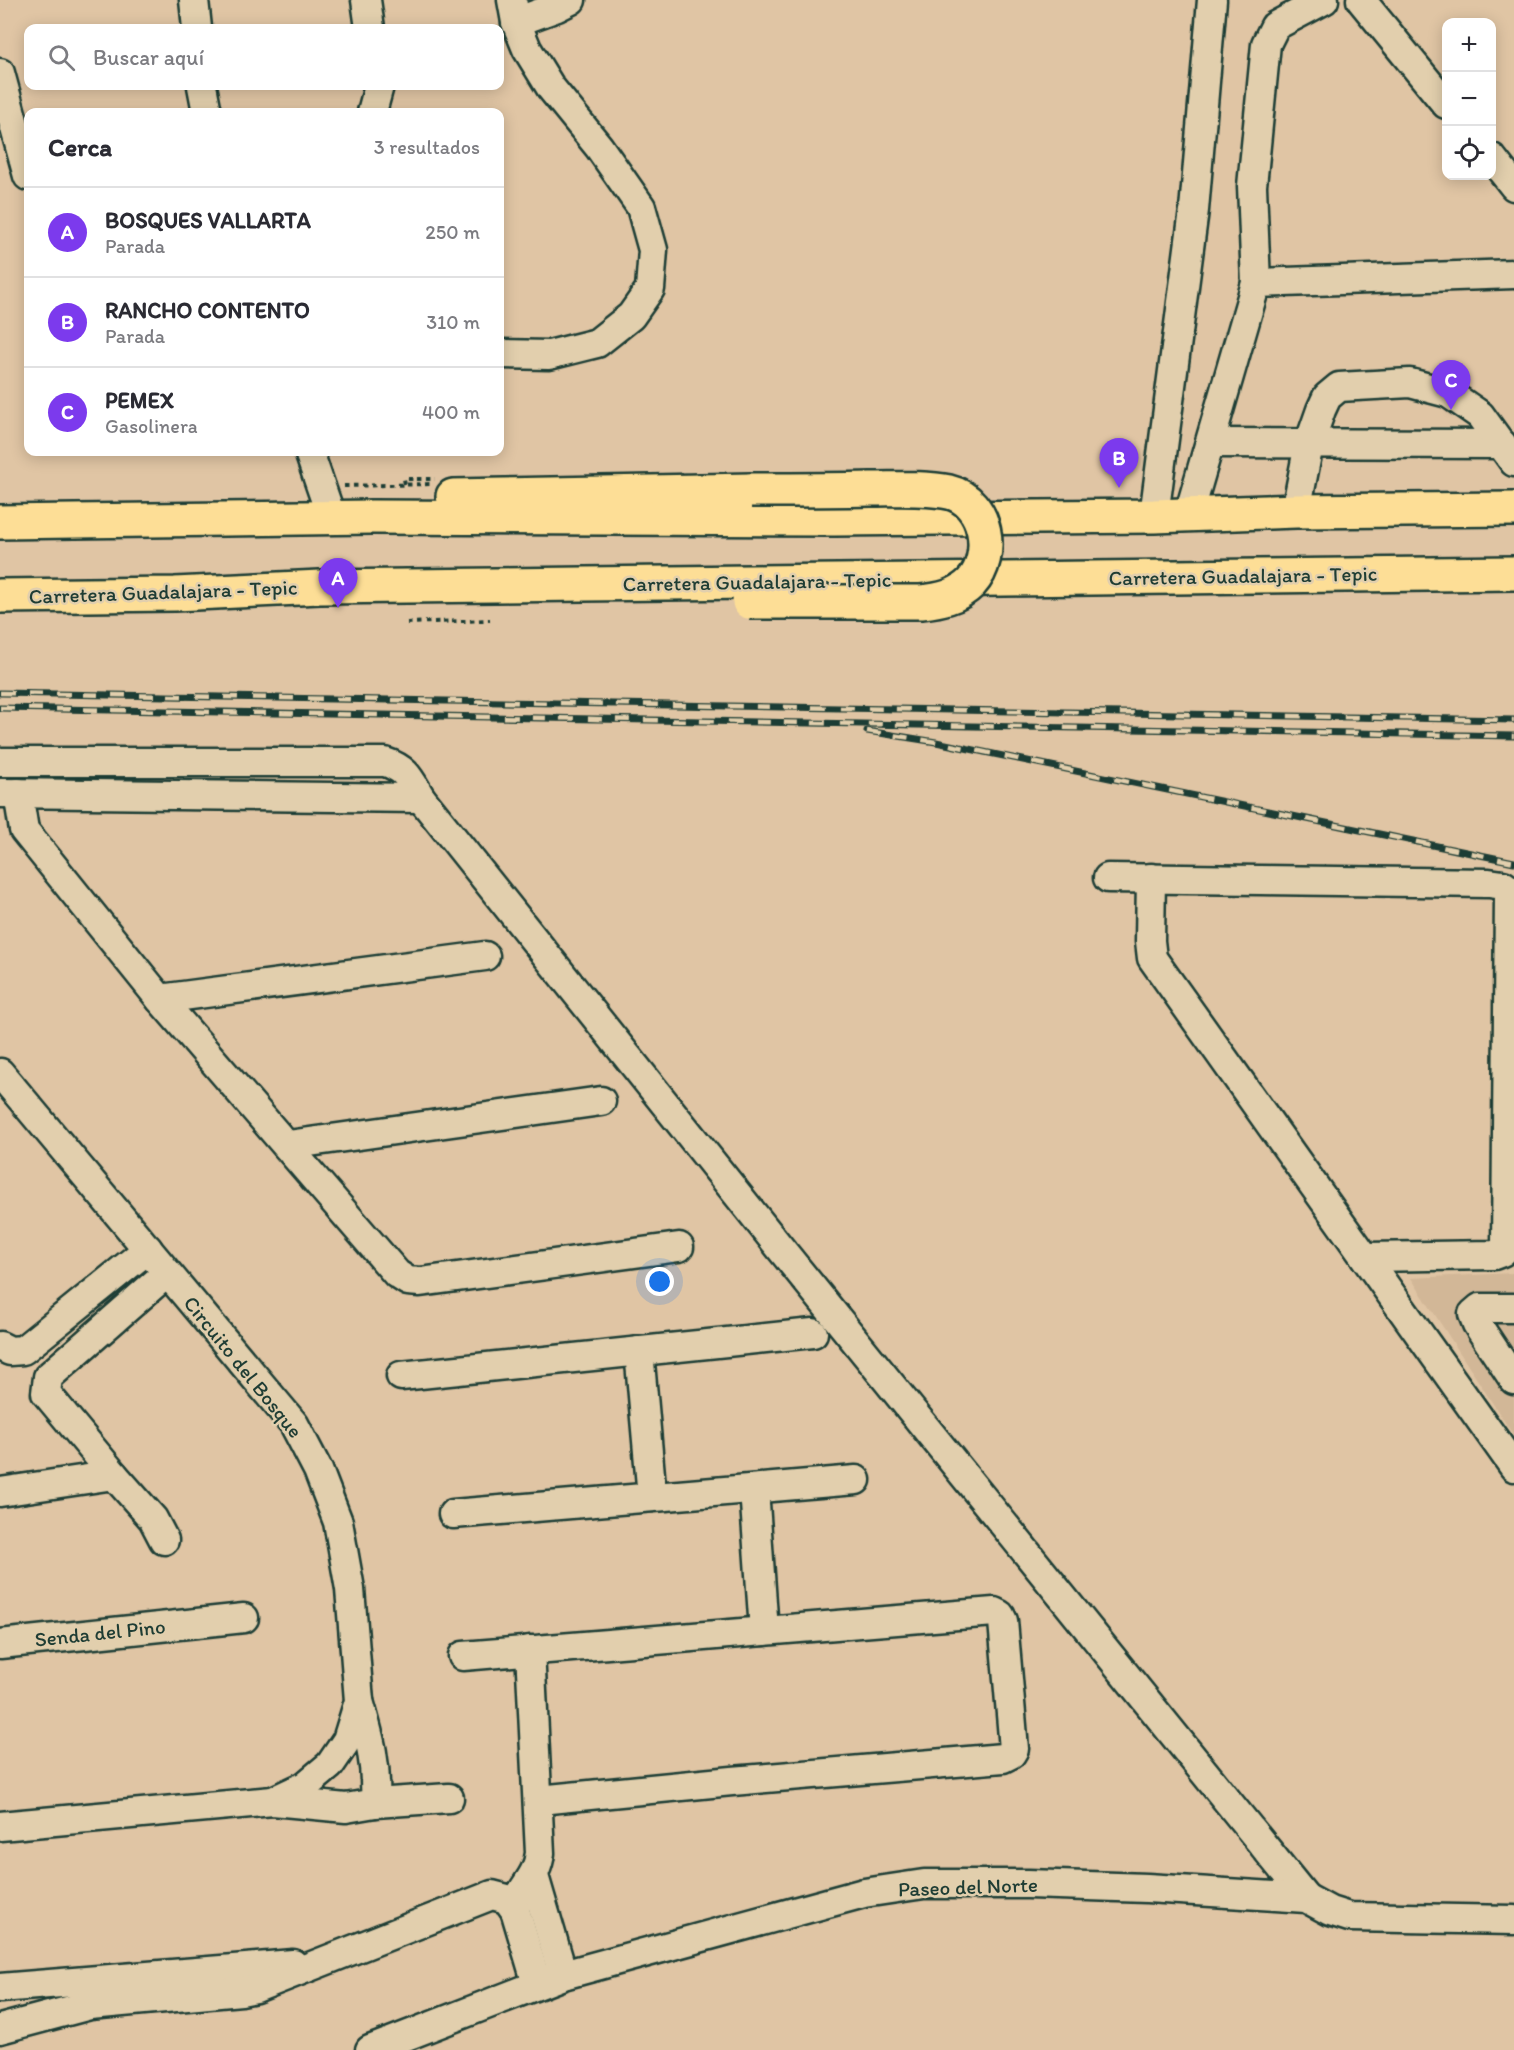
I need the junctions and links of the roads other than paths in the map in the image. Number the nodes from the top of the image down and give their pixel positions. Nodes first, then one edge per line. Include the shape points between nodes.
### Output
1 (194, 0) edge
2 (366, 0) edge
3 (571, 0) edge
4 (1212, 0) edge
5 (1324, 0) edge
6 (1361, 0) edge
7 (514, 11) edge
8 (197, 24) edge
9 (369, 24) edge
10 (0, 73) edge
11 (203, 90) edge
12 (378, 90) edge
13 (1442, 99) edge
14 (206, 108) edge
15 (373, 108) edge
16 (24, 161) edge
17 (1496, 164) edge
18 (1514, 186) edge
19 (1514, 274) edge
20 (1256, 283) junction
21 (504, 354) edge
22 (1210, 443) junction
23 (1309, 444) junction
24 (1508, 453) edge
25 (312, 456) edge
26 (328, 456) edge
27 (329, 484) junction
28 (1514, 509) edge
29 (1296, 511) junction
30 (1188, 514) junction
31 (1155, 516) junction
32 (352, 518) junction
33 (291, 519) junction
34 (0, 522) edge
35 (1514, 573) edge
36 (384, 587) junction
37 (175, 594) junction
38 (0, 596) edge
39 (0, 615) edge
40 (0, 762) edge
41 (9, 793) edge
42 (421, 798) junction
43 (12, 827) edge
44 (1108, 878) dead end
45 (1151, 878) junction
46 (485, 957) dead end
47 (160, 999) junction
48 (0, 1073) edge
49 (601, 1101) dead end
50 (288, 1145) junction
51 (679, 1246) dead end
52 (148, 1249) junction
53 (1366, 1257) junction
54 (167, 1273) junction
55 (1514, 1308) edge
56 (813, 1333) dead end
57 (0, 1346) edge
58 (639, 1351) junction
59 (401, 1377) dead end
60 (1514, 1380) edge
61 (1514, 1467) edge
62 (114, 1475) junction
63 (856, 1480) dead end
64 (754, 1489) junction
65 (0, 1492) edge
66 (652, 1497) junction
67 (453, 1514) dead end
68 (164, 1540) dead end
69 (244, 1618) dead end
70 (764, 1631) junction
71 (0, 1644) edge
72 (530, 1650) junction
73 (463, 1656) dead end
74 (359, 1701) junction
75 (449, 1798) dead end
76 (539, 1800) junction
77 (273, 1801) junction
78 (375, 1803) junction
79 (0, 1826) edge
80 (534, 1876) junction
81 (1306, 1898) junction
82 (515, 1910) junction
83 (1514, 1920) edge
84 (319, 1962) junction
85 (550, 1979) junction
86 (0, 1988) edge
87 (0, 2029) edge
88 (370, 2050) edge

1 - 8 street
2 - 9 street
3 - 7 street via 557,7
4 - 31 street via 1194,210
5 - 20 street via 1275,26 1266,44 1251,186
6 - 13 street
7 - 21 street via 527,48 551,88 641,207 653,250 650,289 631,316 597,343 549,355
10 - 16 street
11 - 14 street
12 - 15 street
17 - 18 street
19 - 20 street
20 - 22 street
22 - 23 street
22 - 30 street
23 - 24 street
23 - 24 street via 1326,397 1340,387 1410,383 1448,393 1480,415
23 - 29 street
25 - 27 street
26 - 27 street
27 - 32 street
27 - 33 street
28 - 29 highway
29 - 30 highway
30 - 31 highway
31 - 32 highway
32 - 33 highway
32 - 36 highway, bridge via 416,497 918,489 952,493 971,506 982,524 987,549 981,569 962,591 921,602 469,603
33 - 34 highway
35 - 36 highway, Carretera Guadalajara - Tepic
36 - 37 highway, Carretera Guadalajara - Tepic
37 - 38 highway, Carretera Guadalajara - Tepic
37 - 39 highway
40 - 42 street via 385,762 405,771
41 - 42 street
41 - 43 street
42 - 81 street
43 - 47 street
44 - 45 street
45 - 53 street via 1152,958
45 - 53 street via 1489,883 1507,888 1506,1248 1494,1255
46 - 47 street
47 - 50 street
48 - 52 street, Circuito del Bosque
49 - 50 street
50 - 51 street via 397,1274 408,1281 432,1281
52 - 54 street, Circuito del Bosque
52 - 57 street via 23,1350 10,1351
53 - 61 street
54 - 62 street via 48,1377 45,1385 46,1393
54 - 74 street, Circuito del Bosque via 294,1424 318,1470 338,1522 350,1589
55 - 60 street via 1480,1308 1473,1314
56 - 58 street
58 - 59 street
58 - 66 street
62 - 65 street
62 - 68 street via 153,1519
63 - 64 street
64 - 66 street
64 - 70 street
66 - 67 street
69 - 71 street, Senda del Pino
70 - 72 street
70 - 76 street via 994,1612 1004,1621 1014,1749 1003,1758
72 - 73 street
72 - 76 street
74 - 77 street, Circuito del Bosque via 347,1740 330,1765 305,1786
74 - 78 street via 374,1753
75 - 78 street
76 - 80 street via 540,1853
77 - 78 street via 346,1808
77 - 79 street, Circuito del Bosque
80 - 82 street
80 - 85 street
81 - 83 street, Paseo del Norte via 1349,1917
81 - 85 street, Paseo del Norte via 1147,1888 924,1884 864,1893
82 - 84 street via 507,1899 492,1896
82 - 85 street
84 - 86 street
84 - 87 street via 241,1991 90,2005
85 - 88 street, Paseo del Norte

